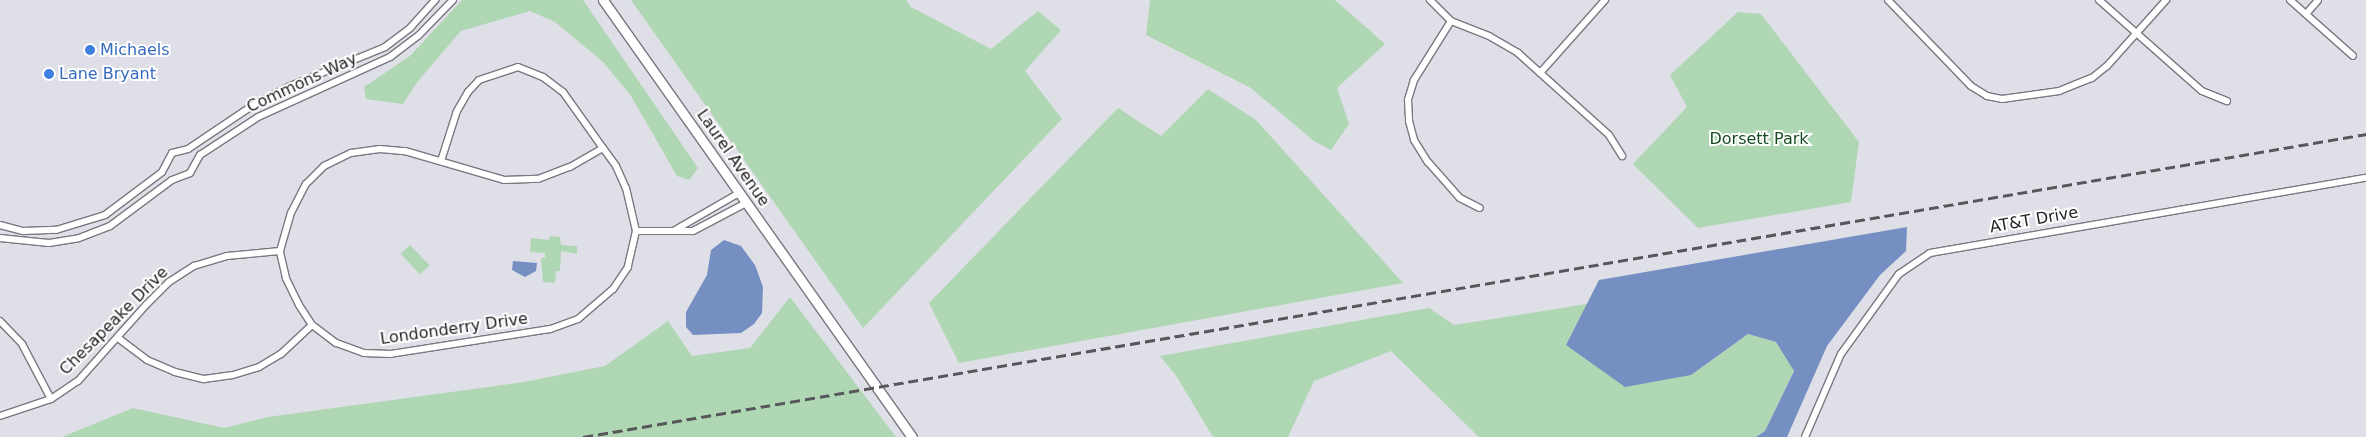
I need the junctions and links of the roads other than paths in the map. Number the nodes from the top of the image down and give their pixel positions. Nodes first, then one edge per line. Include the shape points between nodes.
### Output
1 (435, 0) edge
2 (453, 0) edge
3 (603, 0) edge
4 (1430, 0) edge
5 (1605, 0) edge
6 (1888, 0) edge
7 (2099, 0) edge
8 (2166, 0) edge
9 (2290, 0) edge
10 (2318, 0) edge
11 (2306, 14) junction
12 (1451, 21) junction
13 (2136, 33) junction
14 (2353, 56) dead end
15 (1540, 73) junction
16 (2227, 101) dead end
17 (602, 148) junction
18 (1622, 156) dead end
19 (441, 161) junction
20 (2366, 178) edge
21 (739, 193) junction
22 (746, 203) junction
23 (1480, 208) dead end
24 (0, 225) edge
25 (673, 230) junction
26 (636, 231) junction
27 (0, 238) edge
28 (280, 250) junction
29 (0, 322) edge
30 (312, 325) junction
31 (118, 338) junction
32 (51, 399) junction
33 (0, 416) edge
34 (912, 437) edge
35 (1806, 437) edge

1 - 24 street, Commons Way via 410,28 385,47 290,86 255,104 188,149 174,152 162,172 105,215 56,230 23,231
2 - 27 street, Commons Way via 418,36 390,57 303,94 242,126 200,155 190,173 172,180 110,226 79,238 49,243
3 - 21 main road, Laurel Avenue
4 - 12 street
5 - 15 street
6 - 13 street via 1971,86 1995,98 2059,91 2081,84 2107,66
7 - 13 street
8 - 13 street
9 - 11 street
10 - 11 street
11 - 14 street
12 - 15 street via 1503,43
12 - 23 street via 1414,80 1408,100 1409,121 1414,140 1428,162 1460,198
13 - 16 street via 2202,91
15 - 18 street via 1609,134
17 - 19 street via 570,167 538,179 504,180
17 - 19 street, Londonderry Drive via 563,92 543,76 518,68 480,80 468,92 457,111
17 - 26 street, Londonderry Drive via 616,166 626,188
19 - 28 street via 380,148 350,153 324,166 306,184 295,205
20 - 35 street, AT&T Drive via 1930,253 1900,274 1841,354
21 - 22 main road, Laurel Avenue
21 - 25 street
22 - 25 street via 705,227 693,231
22 - 34 main road, Laurel Avenue
25 - 26 street
26 - 30 street, Londonderry Drive via 628,267 613,289 578,319 550,330 391,354 364,353 336,343
28 - 30 street, Londonderry Drive via 286,278
28 - 31 street, Chesapeake Drive via 227,256 194,266 169,282
29 - 32 street via 22,344
30 - 31 street via 281,354 259,367 204,379 175,372 147,360
31 - 32 street, Chesapeake Drive via 78,381
32 - 33 street, Chesapeake Drive

